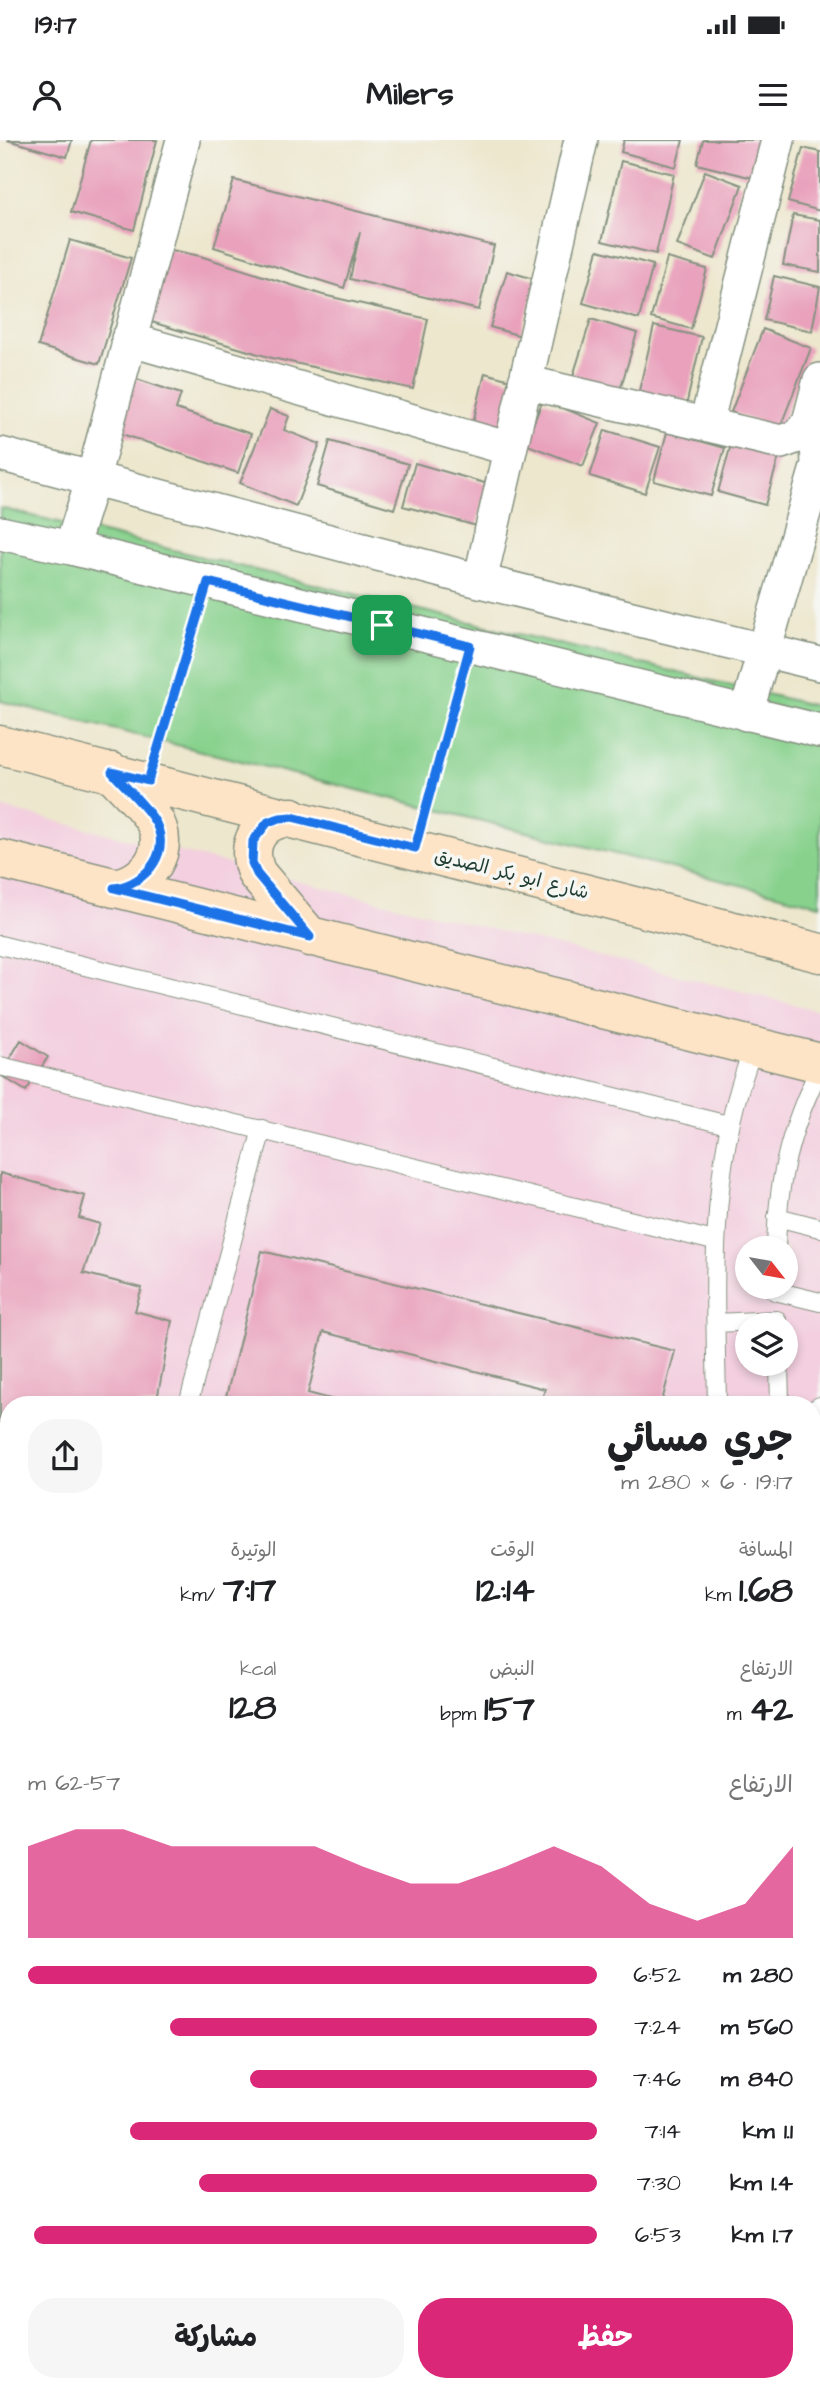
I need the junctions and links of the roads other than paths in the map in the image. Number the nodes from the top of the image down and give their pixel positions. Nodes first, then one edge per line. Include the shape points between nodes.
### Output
1 (183, 140) edge
2 (581, 140) edge
3 (778, 140) edge
4 (128, 339) junction
5 (820, 380) edge
6 (526, 382) junction
7 (809, 422) junction
8 (706, 424) junction
9 (510, 449) junction
10 (0, 454) edge
11 (93, 478) junction
12 (0, 533) edge
13 (71, 548) junction
14 (480, 581) junction
15 (764, 650) junction
16 (820, 664) edge
17 (746, 714) junction
18 (820, 731) edge
19 (0, 745) edge
20 (112, 772) junction
21 (292, 817) junction
22 (0, 859) edge
23 (114, 888) junction
24 (310, 937) junction
25 (0, 946) edge
26 (820, 953) edge
27 (754, 1047) junction
28 (820, 1065) edge
29 (0, 1066) edge
30 (728, 1125) junction
31 (262, 1129) junction
32 (777, 1217) junction
33 (820, 1228) edge
34 (776, 1236) edge
35 (714, 1241) junction
36 (798, 1296) edge
37 (820, 1302) edge
38 (716, 1323) junction
39 (735, 1323) edge
40 (779, 1376) edge
41 (190, 1396) edge
42 (717, 1396) edge
43 (780, 1396) edge

1 - 4 street
2 - 6 street
3 - 8 street
4 - 9 street
4 - 11 street
5 - 7 street
6 - 8 street
6 - 9 street
7 - 8 street via 798,436 781,442
7 - 15 street via 817,442 818,464
9 - 14 street
10 - 11 street
11 - 13 street
11 - 14 street
12 - 13 street
13 - 17 street
14 - 15 street
15 - 16 street
15 - 17 street
17 - 18 street
19 - 20 main road, شارع ابو بكر الصديق
20 - 21 main road, شارع ابو بكر الصديق
20 - 23 main road via 154,818 160,841 147,874
21 - 24 main road via 259,830 253,841 252,863
21 - 26 main road, شارع ابو بكر الصديق
22 - 23 main road
23 - 24 main road
24 - 27 main road
25 - 30 lane
27 - 28 main road
27 - 30 lane
28 - 32 lane via 798,1112 783,1164
29 - 31 lane
30 - 35 lane
31 - 35 lane
31 - 41 lane
32 - 33 lane
32 - 34 lane
35 - 38 lane
36 - 37 lane
38 - 39 lane
38 - 42 lane
40 - 43 lane

